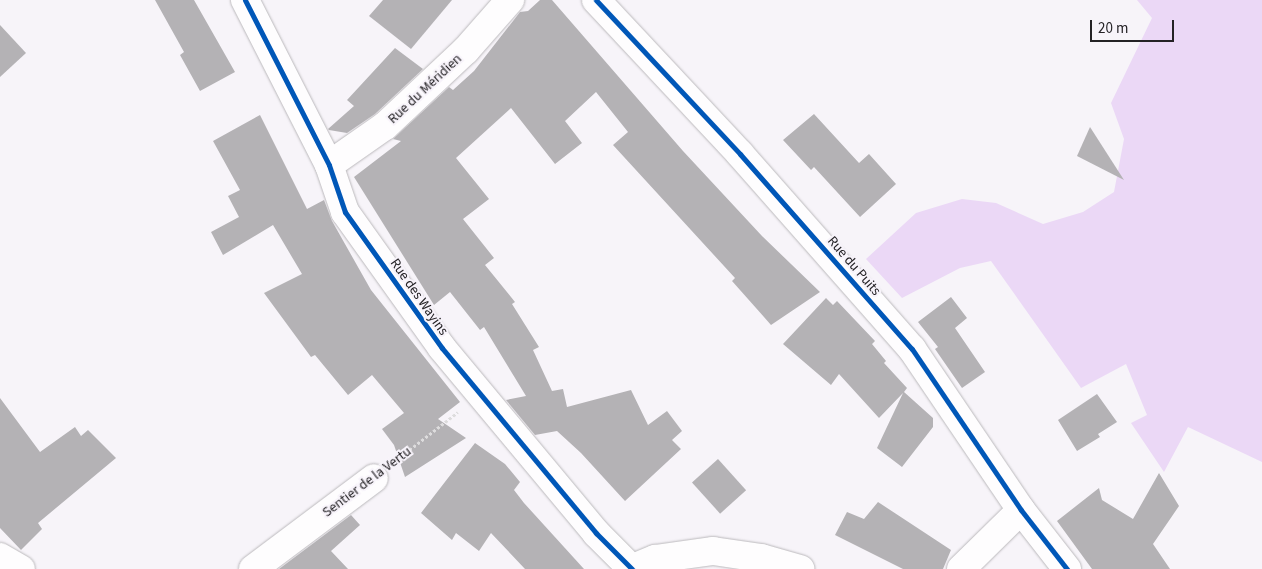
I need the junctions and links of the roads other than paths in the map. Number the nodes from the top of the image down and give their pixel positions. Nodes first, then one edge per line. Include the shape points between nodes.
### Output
1 (245, 0) edge
2 (510, 0) edge
3 (596, 0) edge
4 (329, 165) junction
5 (374, 478) road end
6 (1021, 510) junction
7 (0, 557) edge
8 (21, 569) edge
9 (253, 569) edge
10 (632, 569) edge
11 (800, 569) edge
12 (960, 569) edge
13 (1068, 569) edge

1 - 4 street, Rue des Wayins
2 - 4 street, Rue du Méridien via 466,50 385,126
3 - 6 street, Rue du Puits via 740,154 912,349
4 - 10 street, Rue des Wayins via 346,212 442,348 596,533
5 - 9 street, Sentier de la Vertu
6 - 12 street
6 - 13 street, Rue du Puits
7 - 8 street
10 - 11 street via 655,559 713,551 761,558

